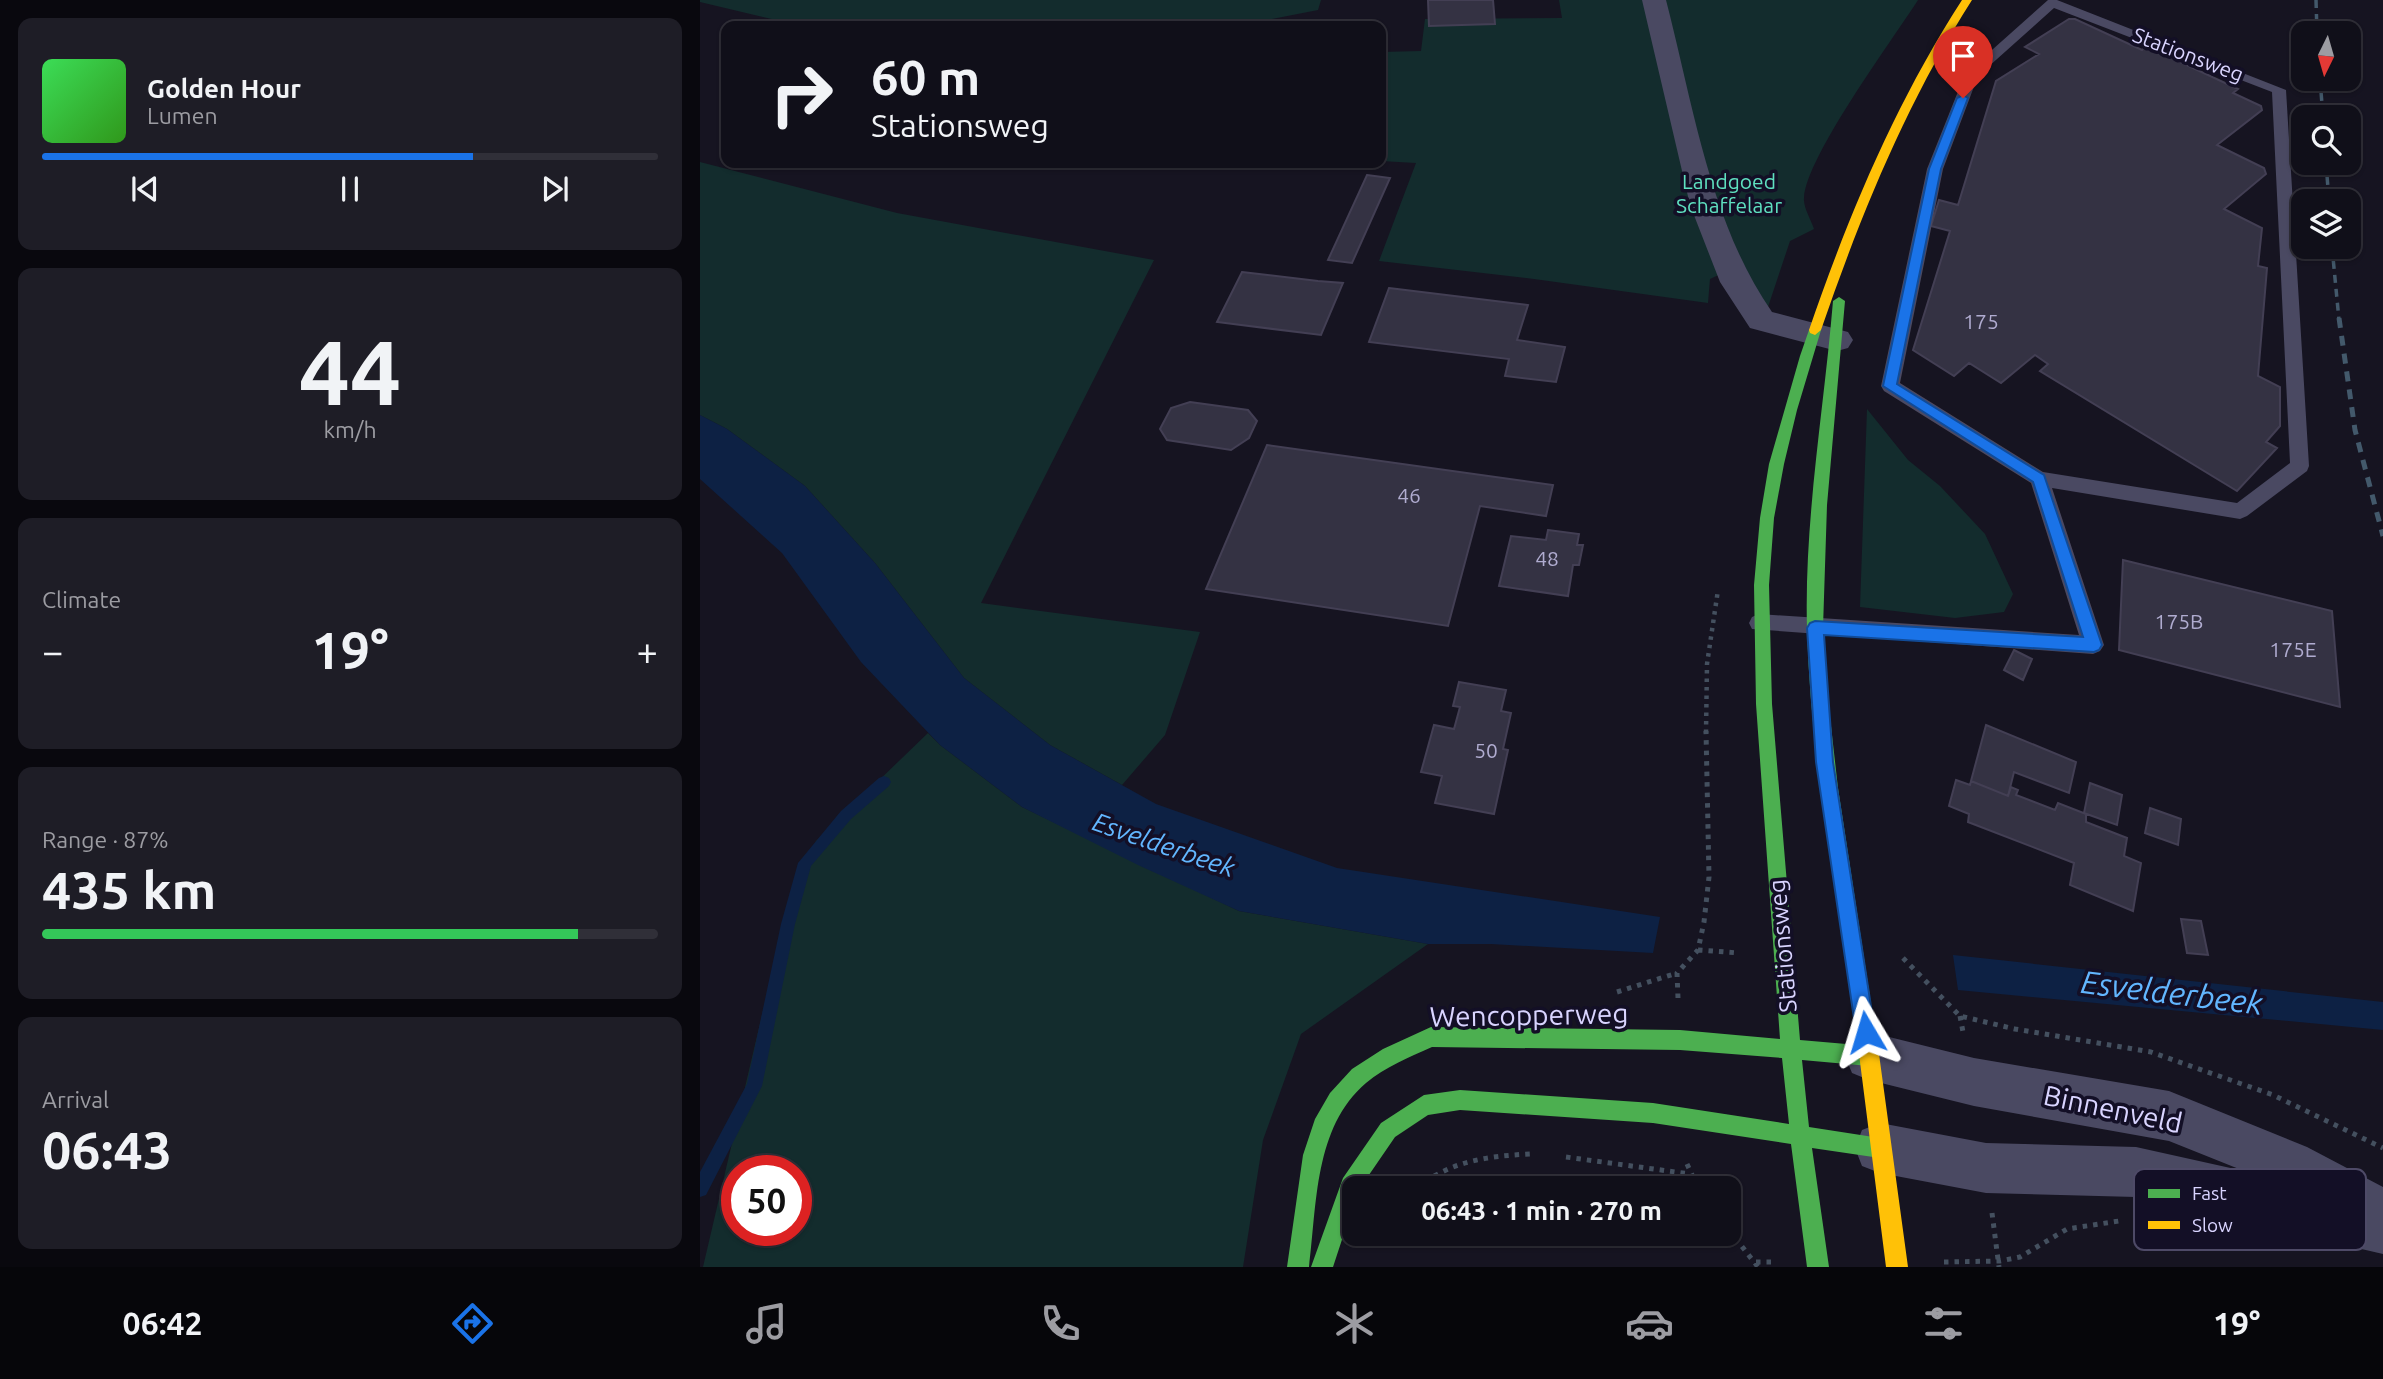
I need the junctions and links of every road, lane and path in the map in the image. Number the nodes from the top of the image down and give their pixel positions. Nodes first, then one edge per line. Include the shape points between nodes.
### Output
1 (1654, 0) edge
2 (1967, 0) edge
3 (1840, 257) junction
4 (1825, 337) junction
5 (2039, 479) junction
6 (1759, 624) junction
7 (1815, 628) junction
8 (1900, 951) dead end
9 (1960, 1016) dead end
10 (1791, 1048) junction
11 (1868, 1056) junction
12 (1799, 1134) junction
13 (1880, 1148) junction
14 (1545, 1154) dead end
15 (1558, 1156) dead end
16 (2297, 1169) edge
17 (2134, 1172) edge
18 (1690, 1174) dead end
19 (1431, 1176) edge
20 (2366, 1206) edge
21 (2383, 1215) edge
22 (2132, 1222) dead end
23 (1741, 1245) edge
24 (1298, 1267) edge
25 (1322, 1267) edge
26 (1758, 1267) edge
27 (1818, 1267) edge
28 (1897, 1267) edge
29 (1999, 1267) edge

1 - 4 street via 1704,205 1735,282 1760,320
2 - 3 main road, Stationsweg via 1906,99
3 - 4 main road, Stationsweg
3 - 4 main road, Stationsweg
4 - 6 main road, Stationsweg via 1774,471
4 - 7 main road, Stationsweg
5 - 5 lane, Stationsweg via 1890,386 1935,169 1972,74 2052,3 2279,90 2300,466 2240,511
5 - 7 lane via 2094,645
6 - 7 lane
6 - 10 main road, Stationsweg
7 - 11 main road, Stationsweg via 1824,762
8 - 9 path via 1905,962
10 - 11 main road, Wencopperweg
10 - 12 main road, Stationsweg
10 - 24 main road, Wencopperweg via 1680,1040 1431,1037 1396,1051 1362,1072 1334,1102 1311,1153
11 - 13 main road, Stationsweg
11 - 16 street, Binnenveld via 1974,1082 2169,1116
12 - 13 main road
12 - 25 main road via 1653,1113 1460,1100 1424,1105 1388,1130 1350,1185
12 - 27 main road, Stationsweg
13 - 17 street via 1986,1168
13 - 28 main road, Stationsweg
14 - 19 path via 1493,1155
15 - 18 path
20 - 21 street, Binnenveld
22 - 29 path via 2067,1229 2020,1257 2000,1261
23 - 26 path

